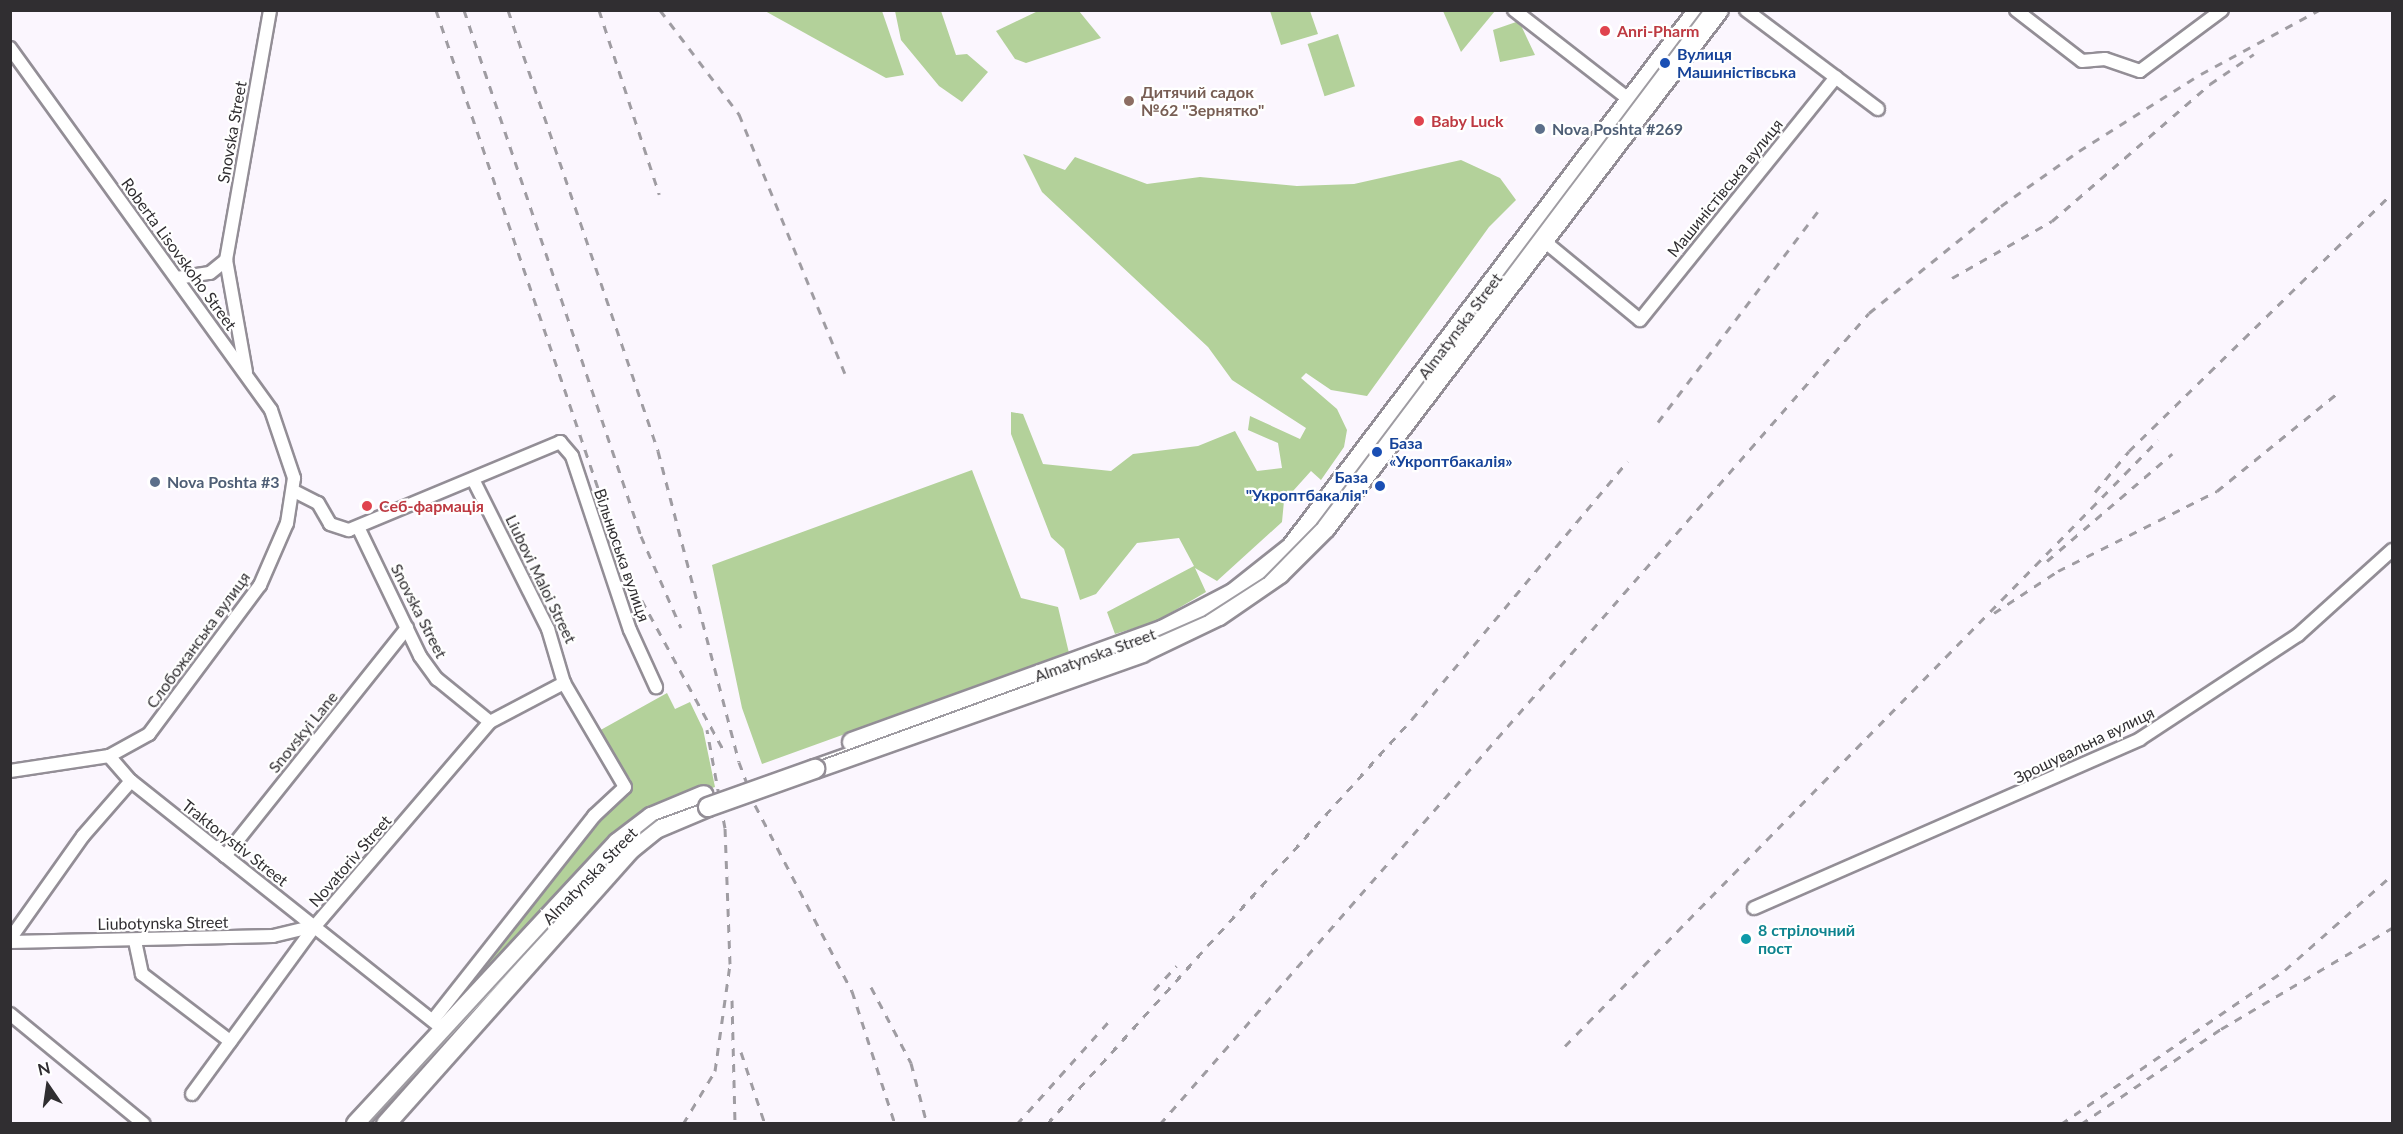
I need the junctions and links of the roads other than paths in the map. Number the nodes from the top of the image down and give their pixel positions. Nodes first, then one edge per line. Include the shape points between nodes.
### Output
1 (270, 10) edge
2 (1514, 10) edge
3 (1698, 10) edge
4 (1719, 10) edge
5 (1746, 10) edge
6 (2016, 10) edge
7 (2222, 10) edge
8 (10, 48) edge
9 (1836, 77) junction
10 (1630, 101) junction
11 (1878, 109) dead end
12 (1544, 241) junction
13 (226, 260) junction
14 (177, 278) junction
15 (247, 376) junction
16 (474, 481) junction
17 (294, 491) junction
18 (358, 527) junction
19 (2392, 550) edge
20 (407, 628) junction
21 (564, 683) junction
22 (656, 687) dead end
23 (490, 722) junction
24 (109, 756) junction
25 (813, 763) junction
26 (10, 771) edge
27 (131, 781) junction
28 (625, 786) joint
29 (706, 801) junction
30 (225, 856) junction
31 (1754, 908) dead end
32 (315, 927) junction
33 (10, 941) edge
34 (135, 941) junction
35 (10, 1014) edge
36 (438, 1024) junction
37 (458, 1040) junction
38 (230, 1041) junction
39 (192, 1094) dead end
40 (144, 1124) edge
41 (356, 1124) edge
42 (386, 1124) edge

1 - 13 street, Snovska Street
2 - 10 street
3 - 10 street, Almatynska Street
4 - 12 street, Almatynska Street
5 - 9 street
6 - 7 street via 2082,61 2105,58 2140,71
8 - 14 street, Roberta Lisovskoho Street
9 - 11 street
9 - 12 street, Машиністівська вулиця via 1640,320
10 - 25 street, Almatynska Street via 1298,540 1264,570 1199,612 1139,640
12 - 25 street, Almatynska Street via 1326,528 1264,587 1219,616 1142,653
13 - 14 street via 210,273
13 - 15 street, Snovska Street
14 - 15 street, Roberta Lisovskoho Street
15 - 17 street, Roberta Lisovskoho Street via 285,438
16 - 18 street
16 - 21 street, Liubovi Maloi Street via 548,629
16 - 22 street, Вільнюська вулиця via 552,442 567,446 630,630
17 - 18 street via 318,503 339,530
17 - 24 street, Слобожанська вулиця via 276,555 260,585 149,734
18 - 20 street, Snovska Street
19 - 31 street, Зрошувальна вулиця via 2298,635 2140,739
20 - 23 street, Snovska Street via 437,679
20 - 30 street, Snovskyi Lane
21 - 23 street, Novatoriv Street
21 - 28 street, Liubovi Maloi Street
23 - 32 street, Novatoriv Street
24 - 26 street
24 - 27 street, Traktorystiv Street
25 - 29 street, Almatynska Street, bridge
27 - 30 street, Traktorystiv Street
27 - 33 street via 82,836
28 - 36 street, Almatynska Street via 594,816
29 - 36 street, Almatynska Street via 631,831
29 - 37 street, Almatynska Street via 656,829 630,850
30 - 32 street, Traktorystiv Street
32 - 34 street, Liubotynska Street via 273,936
32 - 36 street, Traktorystiv Street
32 - 38 street, Novatoriv Street
33 - 34 street, Liubotynska Street
34 - 38 street via 142,974
35 - 40 street
36 - 37 street, Traktorystiv Street
36 - 41 street, Almatynska Street
37 - 42 street, Almatynska Street
38 - 39 street, Novatoriv Street

